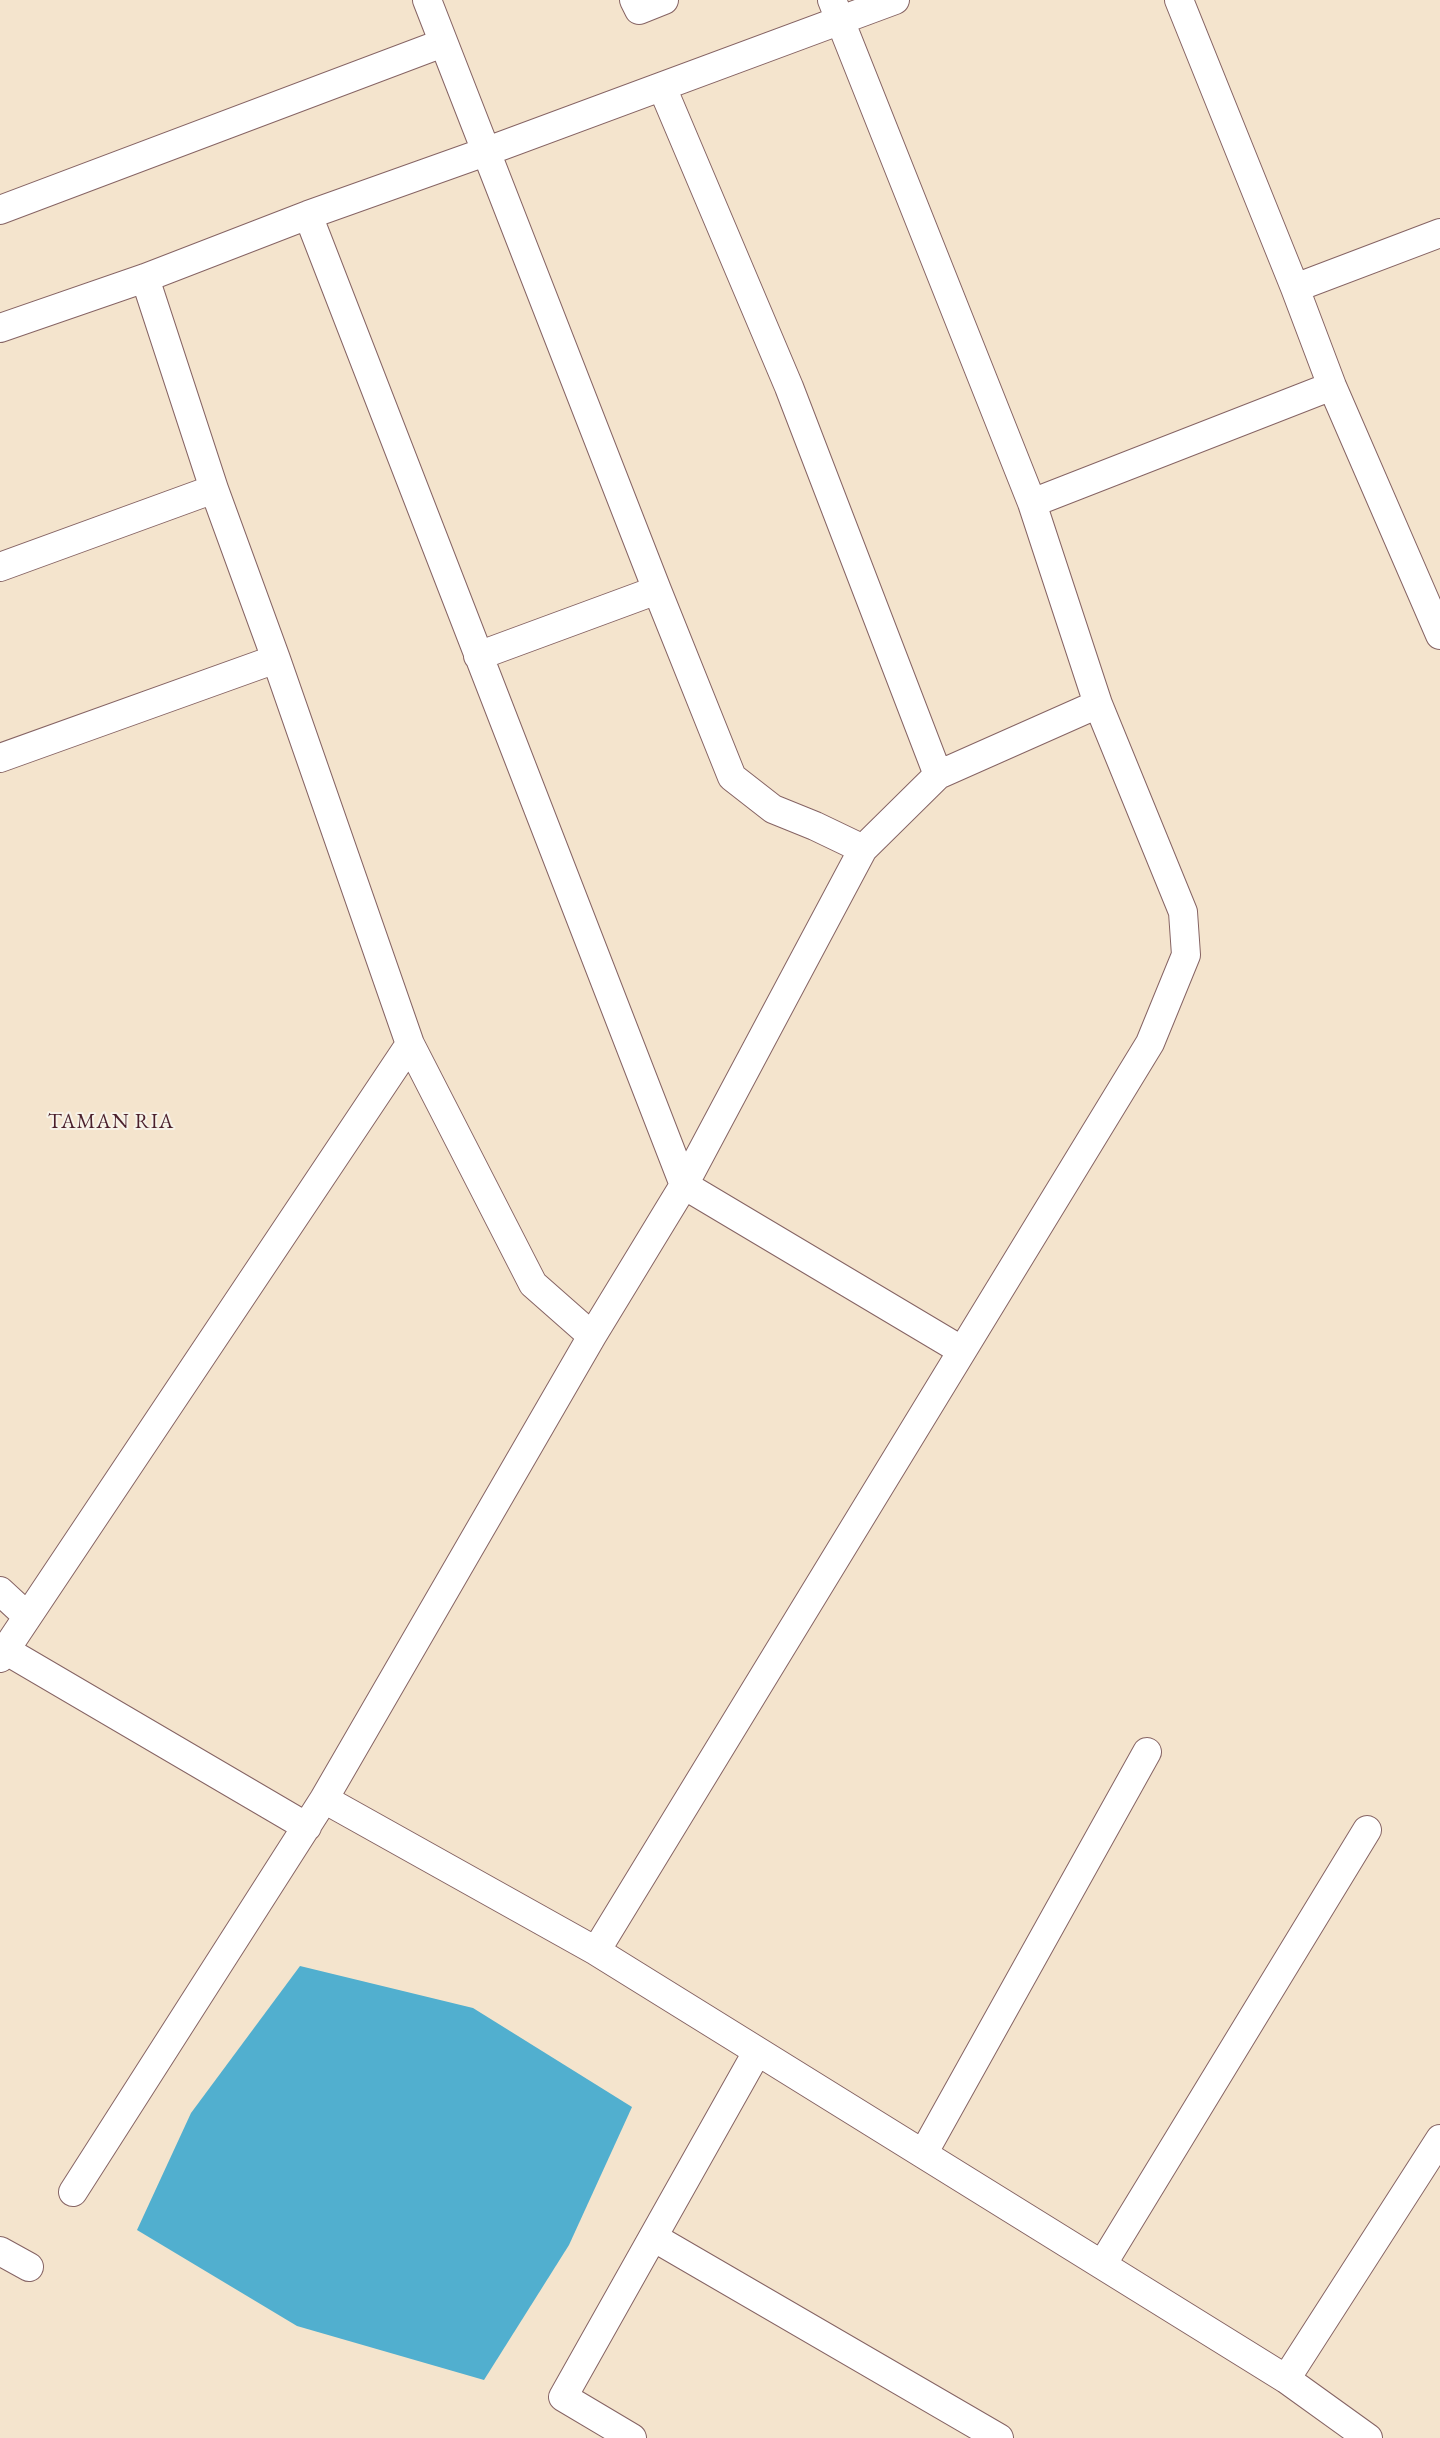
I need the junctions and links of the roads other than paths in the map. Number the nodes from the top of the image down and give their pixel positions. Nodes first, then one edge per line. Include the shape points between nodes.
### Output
1 (427, 0) edge
2 (634, 0) edge
3 (664, 0) edge
4 (895, 0) edge
5 (1179, 0) edge
6 (836, 9) edge
7 (443, 43) junction
8 (662, 87) junction
9 (485, 152) junction
10 (0, 210) edge
11 (308, 216) junction
12 (1440, 233) edge
13 (145, 278) junction
14 (1295, 288) junction
15 (0, 328) edge
16 (1332, 386) junction
17 (214, 490) junction
18 (1032, 504) junction
19 (0, 567) edge
20 (657, 590) junction
21 (1440, 635) edge
22 (478, 656) junction
23 (276, 659) junction
24 (1098, 704) junction
25 (0, 758) edge
26 (938, 776) junction
27 (863, 849) junction
28 (410, 1044) junction
29 (684, 1185) junction
30 (592, 1336) junction
31 (961, 1350) junction
32 (0, 1591) edge
33 (28, 1616) junction
34 (3, 1654) edge
35 (1147, 1752) dead end
36 (324, 1799) junction
37 (307, 1827) junction
38 (1367, 1830) dead end
39 (596, 1951) junction
40 (757, 2052) junction
41 (1440, 2139) edge
42 (923, 2154) junction
43 (72, 2192) dead end
44 (653, 2237) junction
45 (0, 2250) edge
46 (1102, 2264) junction
47 (29, 2267) dead end
48 (1286, 2379) junction
49 (632, 2438) edge
50 (999, 2438) edge
51 (1368, 2438) edge

1 - 7 street
2 - 3 street via 639,10
4 - 6 street
5 - 14 street
6 - 8 street
6 - 18 street
7 - 9 street
7 - 10 street
8 - 9 street
8 - 26 street via 789,387
9 - 11 street
9 - 20 street
11 - 13 street
11 - 22 street
12 - 14 street
13 - 15 street
13 - 17 street
14 - 16 street
16 - 18 street
16 - 21 street
17 - 19 street
17 - 23 street
18 - 24 street
20 - 22 street
20 - 27 street via 732,777 773,809
22 - 29 street
23 - 25 street
23 - 28 street
24 - 26 street
24 - 31 street via 1183,912 1186,955 1150,1043
26 - 27 street
27 - 29 street
28 - 30 street via 533,1284
28 - 33 street
29 - 30 street
29 - 31 street
30 - 36 street
31 - 39 street
32 - 33 street
33 - 34 street
34 - 37 street
35 - 42 street
36 - 37 street
36 - 39 street
37 - 43 street
38 - 46 street
39 - 40 street
40 - 42 street
40 - 44 street
41 - 48 street
42 - 46 street
44 - 49 street via 563,2398
44 - 50 street
45 - 47 street
46 - 48 street
48 - 51 street

